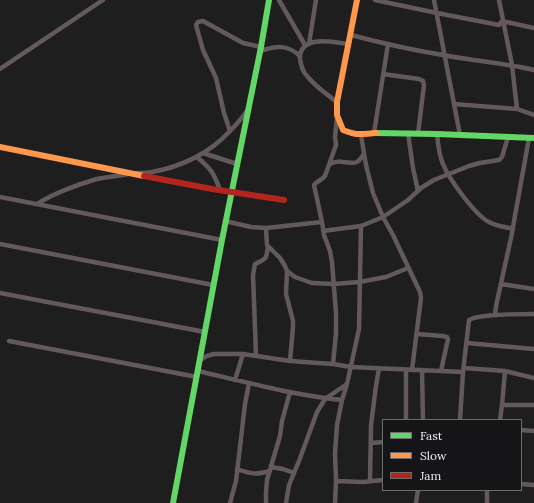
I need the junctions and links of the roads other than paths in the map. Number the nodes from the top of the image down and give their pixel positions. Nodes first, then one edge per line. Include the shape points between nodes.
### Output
1 (103, 0) edge
2 (269, 0) edge
3 (316, 0) edge
4 (357, 0) edge
5 (375, 0) edge
6 (434, 0) edge
7 (498, 0) edge
8 (280, 2) edge
9 (437, 13) junction
10 (502, 21) junction
11 (534, 28) edge
12 (351, 36) junction
13 (307, 44) junction
14 (348, 44) junction
15 (388, 44) junction
16 (261, 49) junction
17 (300, 56) junction
18 (444, 56) junction
19 (512, 65) junction
20 (0, 69) edge
21 (534, 70) edge
22 (383, 74) junction
23 (337, 102) junction
24 (454, 104) junction
25 (248, 109) junction
26 (517, 109) junction
27 (337, 115) junction
28 (534, 115) edge
29 (336, 130) junction
30 (343, 130) junction
31 (230, 131) junction
32 (374, 133) junction
33 (408, 133) junction
34 (418, 134) junction
35 (437, 134) junction
36 (361, 135) junction
37 (460, 135) junction
38 (508, 137) junction
39 (532, 138) edge
40 (0, 147) edge
41 (203, 153) junction
42 (364, 154) junction
43 (197, 157) junction
44 (237, 164) junction
45 (330, 164) junction
46 (131, 174) junction
47 (447, 174) junction
48 (220, 190) junction
49 (418, 191) junction
50 (231, 193) junction
51 (0, 197) edge
52 (284, 200) dead end
53 (37, 204) junction
54 (383, 217) junction
55 (225, 222) junction
56 (322, 222) junction
57 (361, 226) junction
58 (266, 228) junction
59 (513, 229) junction
60 (323, 232) junction
61 (222, 240) junction
62 (0, 244) edge
63 (268, 246) junction
64 (408, 268) junction
65 (286, 272) junction
66 (295, 277) junction
67 (287, 282) junction
68 (360, 282) junction
69 (334, 284) junction
70 (501, 284) junction
71 (213, 285) junction
72 (534, 288) edge
73 (0, 293) edge
74 (534, 314) edge
75 (495, 315) junction
76 (205, 332) junction
77 (417, 334) junction
78 (9, 341) dead end
79 (467, 343) junction
80 (534, 349) edge
81 (243, 354) junction
82 (256, 355) junction
83 (200, 360) junction
84 (290, 361) junction
85 (333, 364) junction
86 (350, 367) junction
87 (379, 368) junction
88 (406, 370) junction
89 (412, 370) junction
90 (422, 370) junction
91 (464, 370) junction
92 (441, 371) junction
93 (505, 371) junction
94 (198, 374) junction
95 (534, 378) edge
96 (235, 380) junction
97 (249, 383) junction
98 (346, 384) junction
99 (290, 392) junction
100 (325, 399) junction
101 (342, 400) junction
102 (502, 405) junction
103 (534, 405) edge
104 (406, 419) edge
105 (423, 419) edge
106 (460, 419) edge
107 (500, 419) edge
108 (522, 430) edge
109 (534, 430) edge
110 (382, 442) edge
111 (371, 443) junction
112 (237, 469) junction
113 (270, 469) junction
114 (294, 473) junction
115 (382, 480) edge
116 (336, 481) junction
117 (370, 481) junction
118 (522, 484) edge
119 (534, 485) edge
120 (418, 491) edge
121 (487, 491) edge
122 (173, 503) edge
123 (230, 503) edge
124 (266, 503) edge
125 (286, 503) edge
126 (335, 503) edge
127 (416, 503) edge
128 (487, 503) edge

1 - 20 street
2 - 8 street
2 - 16 street
3 - 13 street
4 - 12 street
5 - 9 street
6 - 9 street
7 - 10 street
8 - 13 street
9 - 10 street via 498,24
9 - 18 street
10 - 11 street
10 - 19 street
12 - 14 street
12 - 15 street
13 - 14 street via 326,41
13 - 17 street via 302,48
14 - 23 street
15 - 18 street
15 - 22 street
16 - 17 street via 290,48
16 - 25 street
16 - 31 street via 243,43 203,21 196,25 203,50 216,78
17 - 23 street via 301,66 306,75
18 - 19 street
18 - 24 street
19 - 21 street
19 - 26 street
22 - 32 street
22 - 34 street via 422,81 424,85
23 - 27 street
24 - 26 street
24 - 37 street
25 - 31 street
25 - 44 street
26 - 28 street
27 - 29 street
27 - 30 street
29 - 30 street
29 - 45 street via 336,145
30 - 36 street
31 - 41 street
32 - 33 street
32 - 36 street
33 - 34 street
33 - 49 street
34 - 35 street
35 - 37 street
35 - 47 street
36 - 42 street
37 - 38 street
38 - 39 street
38 - 47 street via 499,160 480,163
39 - 59 street
40 - 46 street
41 - 43 street
41 - 44 street
42 - 45 street via 355,163
42 - 54 street via 373,193
43 - 46 street via 164,169
43 - 48 street via 212,171
44 - 50 street
45 - 56 street via 323,179 314,185
46 - 48 street
46 - 53 street via 81,184
47 - 49 street
47 - 59 street via 480,216 491,223
48 - 50 street
49 - 54 street
50 - 52 street
50 - 55 street
51 - 53 street
53 - 61 street
54 - 57 street
54 - 64 street
55 - 58 street
55 - 61 street
56 - 58 street
56 - 60 street
57 - 60 street
57 - 68 street
58 - 63 street
59 - 70 street
60 - 69 street via 331,256
61 - 71 street
62 - 71 street
63 - 65 street via 280,258
63 - 82 street via 267,256 255,264 253,275
64 - 68 street via 386,277
64 - 77 street via 421,298
65 - 66 street
65 - 67 street
66 - 67 street
66 - 69 street via 312,283
67 - 84 street via 286,294 293,321
68 - 69 street
68 - 86 street via 359,329
69 - 85 street via 336,333
70 - 72 street
70 - 75 street
71 - 76 street
73 - 76 street
74 - 75 street
75 - 79 street via 469,320
76 - 83 street
77 - 89 street
77 - 92 street via 443,336 448,339
78 - 94 street
79 - 80 street
79 - 91 street
81 - 82 street
81 - 83 street via 214,354
81 - 96 street
82 - 84 street
83 - 94 street
84 - 85 street
85 - 86 street
86 - 87 street
86 - 98 street
87 - 88 street
87 - 111 street via 371,424
88 - 89 street
88 - 104 street
89 - 90 street
90 - 92 street
90 - 105 street
91 - 92 street
91 - 93 street
91 - 106 street
93 - 95 street
93 - 102 street
94 - 96 street
94 - 122 street
96 - 97 street
97 - 99 street
97 - 112 street
98 - 100 street
98 - 101 street
99 - 100 street
99 - 113 street
100 - 101 street
100 - 114 street via 317,412
101 - 116 street via 337,425
102 - 103 street
102 - 107 street
108 - 109 street
110 - 111 street
111 - 117 street
112 - 113 street via 256,474
112 - 123 street
113 - 114 street
113 - 124 street
114 - 125 street via 288,485
115 - 117 street
116 - 117 street
116 - 126 street
118 - 119 street
120 - 127 street
121 - 128 street

